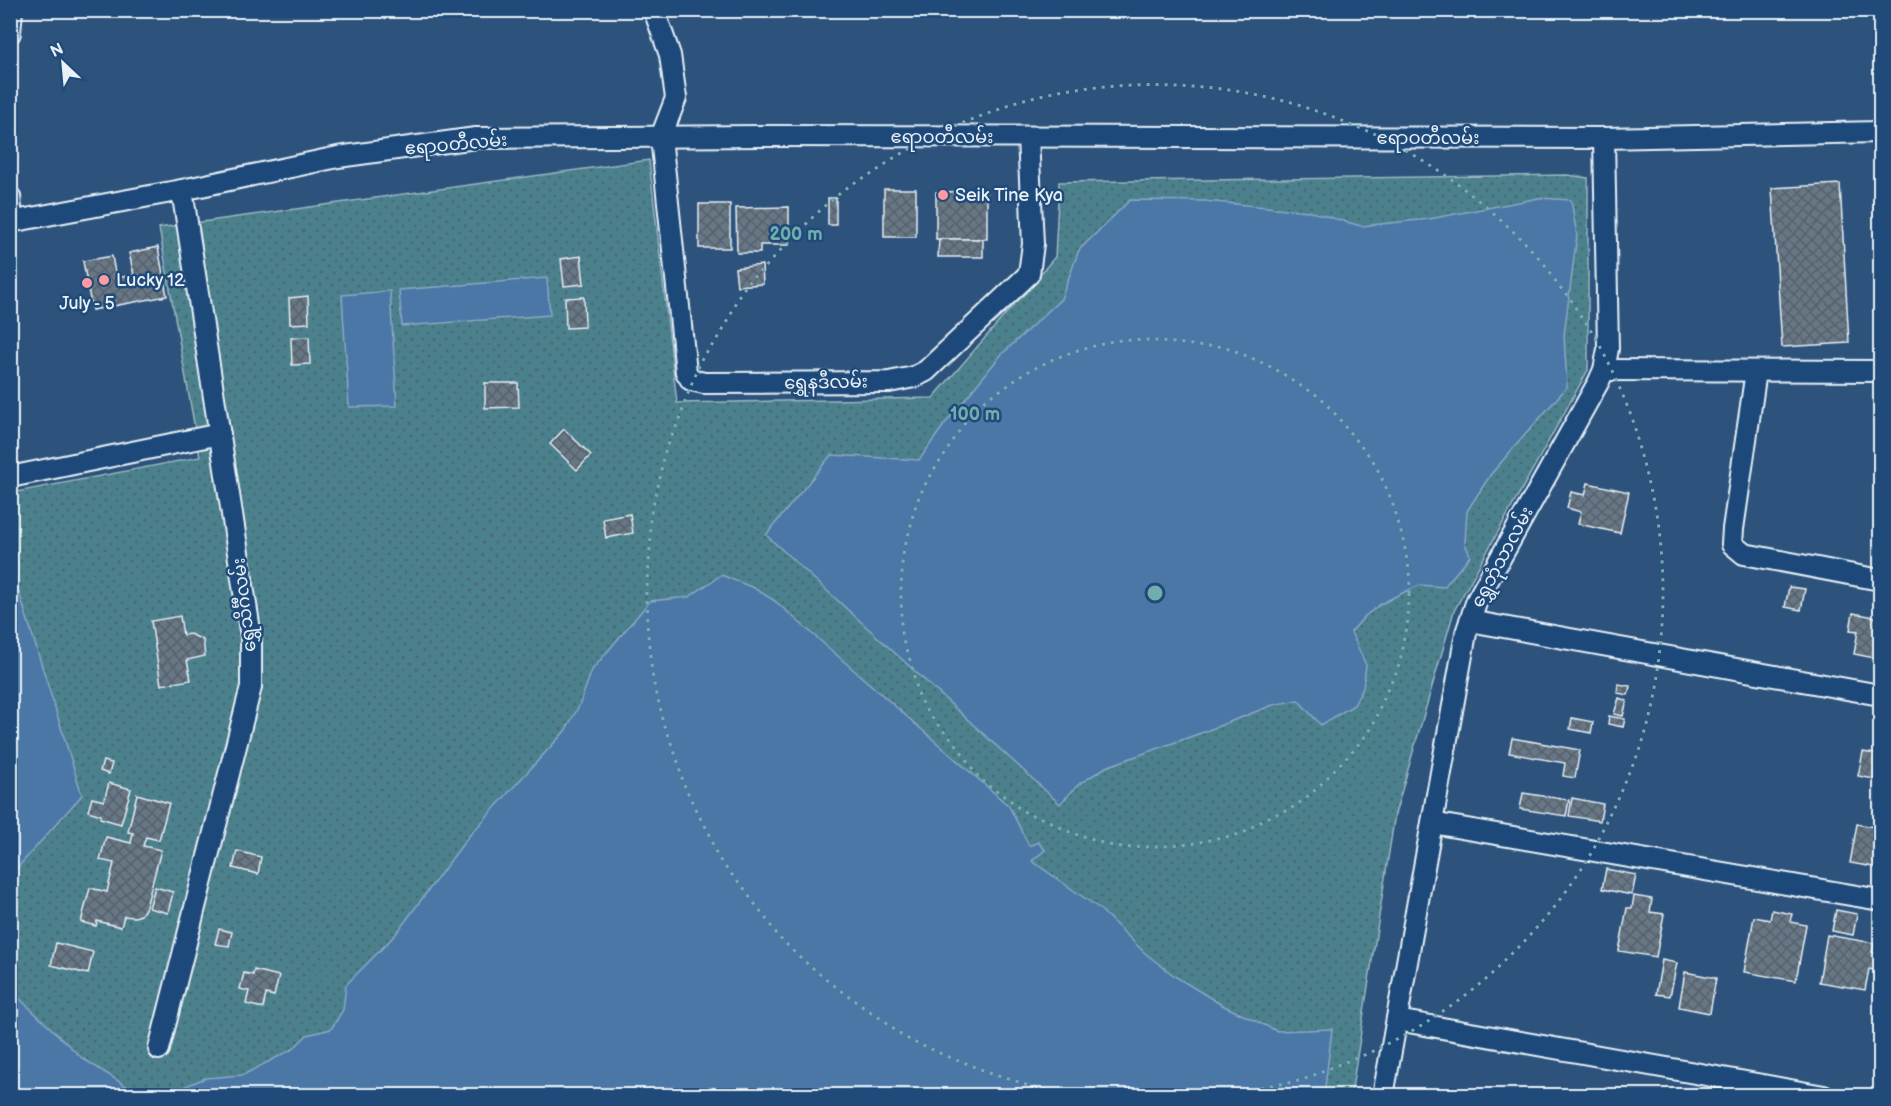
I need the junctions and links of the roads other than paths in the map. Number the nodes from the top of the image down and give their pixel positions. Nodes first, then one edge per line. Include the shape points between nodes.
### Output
1 (12, 10) edge
2 (654, 10) edge
3 (10, 33) edge
4 (1881, 132) edge
5 (661, 137) junction
6 (1028, 137) junction
7 (1604, 138) junction
8 (182, 190) junction
9 (10, 197) edge
10 (11, 222) edge
11 (1604, 370) junction
12 (1756, 371) junction
13 (1881, 371) edge
14 (220, 434) junction
15 (10, 477) edge
16 (1881, 580) edge
17 (1470, 621) junction
18 (1881, 695) edge
19 (1432, 823) junction
20 (1881, 900) edge
21 (1397, 1020) junction
22 (159, 1049) dead end
23 (1383, 1095) edge
24 (1824, 1095) edge

1 - 3 street
2 - 5 street via 670,55 676,98
4 - 7 street, ဧရာဝတီလမ်း
5 - 6 street, ဧရာဝတီလမ်း
5 - 6 street, ရွှေနဒီလမ်း via 686,372 691,380 704,384 889,382 926,371 1029,274 1033,244
5 - 8 street, ဧရာဝတီလမ်း via 476,138 338,157
6 - 7 street, ဧရာဝတီလမ်း
7 - 11 street, ရွှေဘုံသာလမ်း via 1608,349
8 - 10 street, ဧရာဝတီလမ်း
8 - 14 street, ရွှေသိင်္ဂီလမ်း
9 - 10 street
11 - 12 street
11 - 17 street, ရွှေဘုံသာလမ်း via 1477,600
12 - 13 street
12 - 16 street via 1732,544 1744,554
14 - 15 street
14 - 22 street, ရွှေသိင်္ဂီလမ်း via 251,637 251,687
17 - 18 street
17 - 19 street, ရွှေဘုံသာလမ်း
19 - 20 street
19 - 21 street, ရွှေဘုံသာလမ်း
21 - 23 street, ရွှေဘုံသာလမ်း
21 - 24 street

